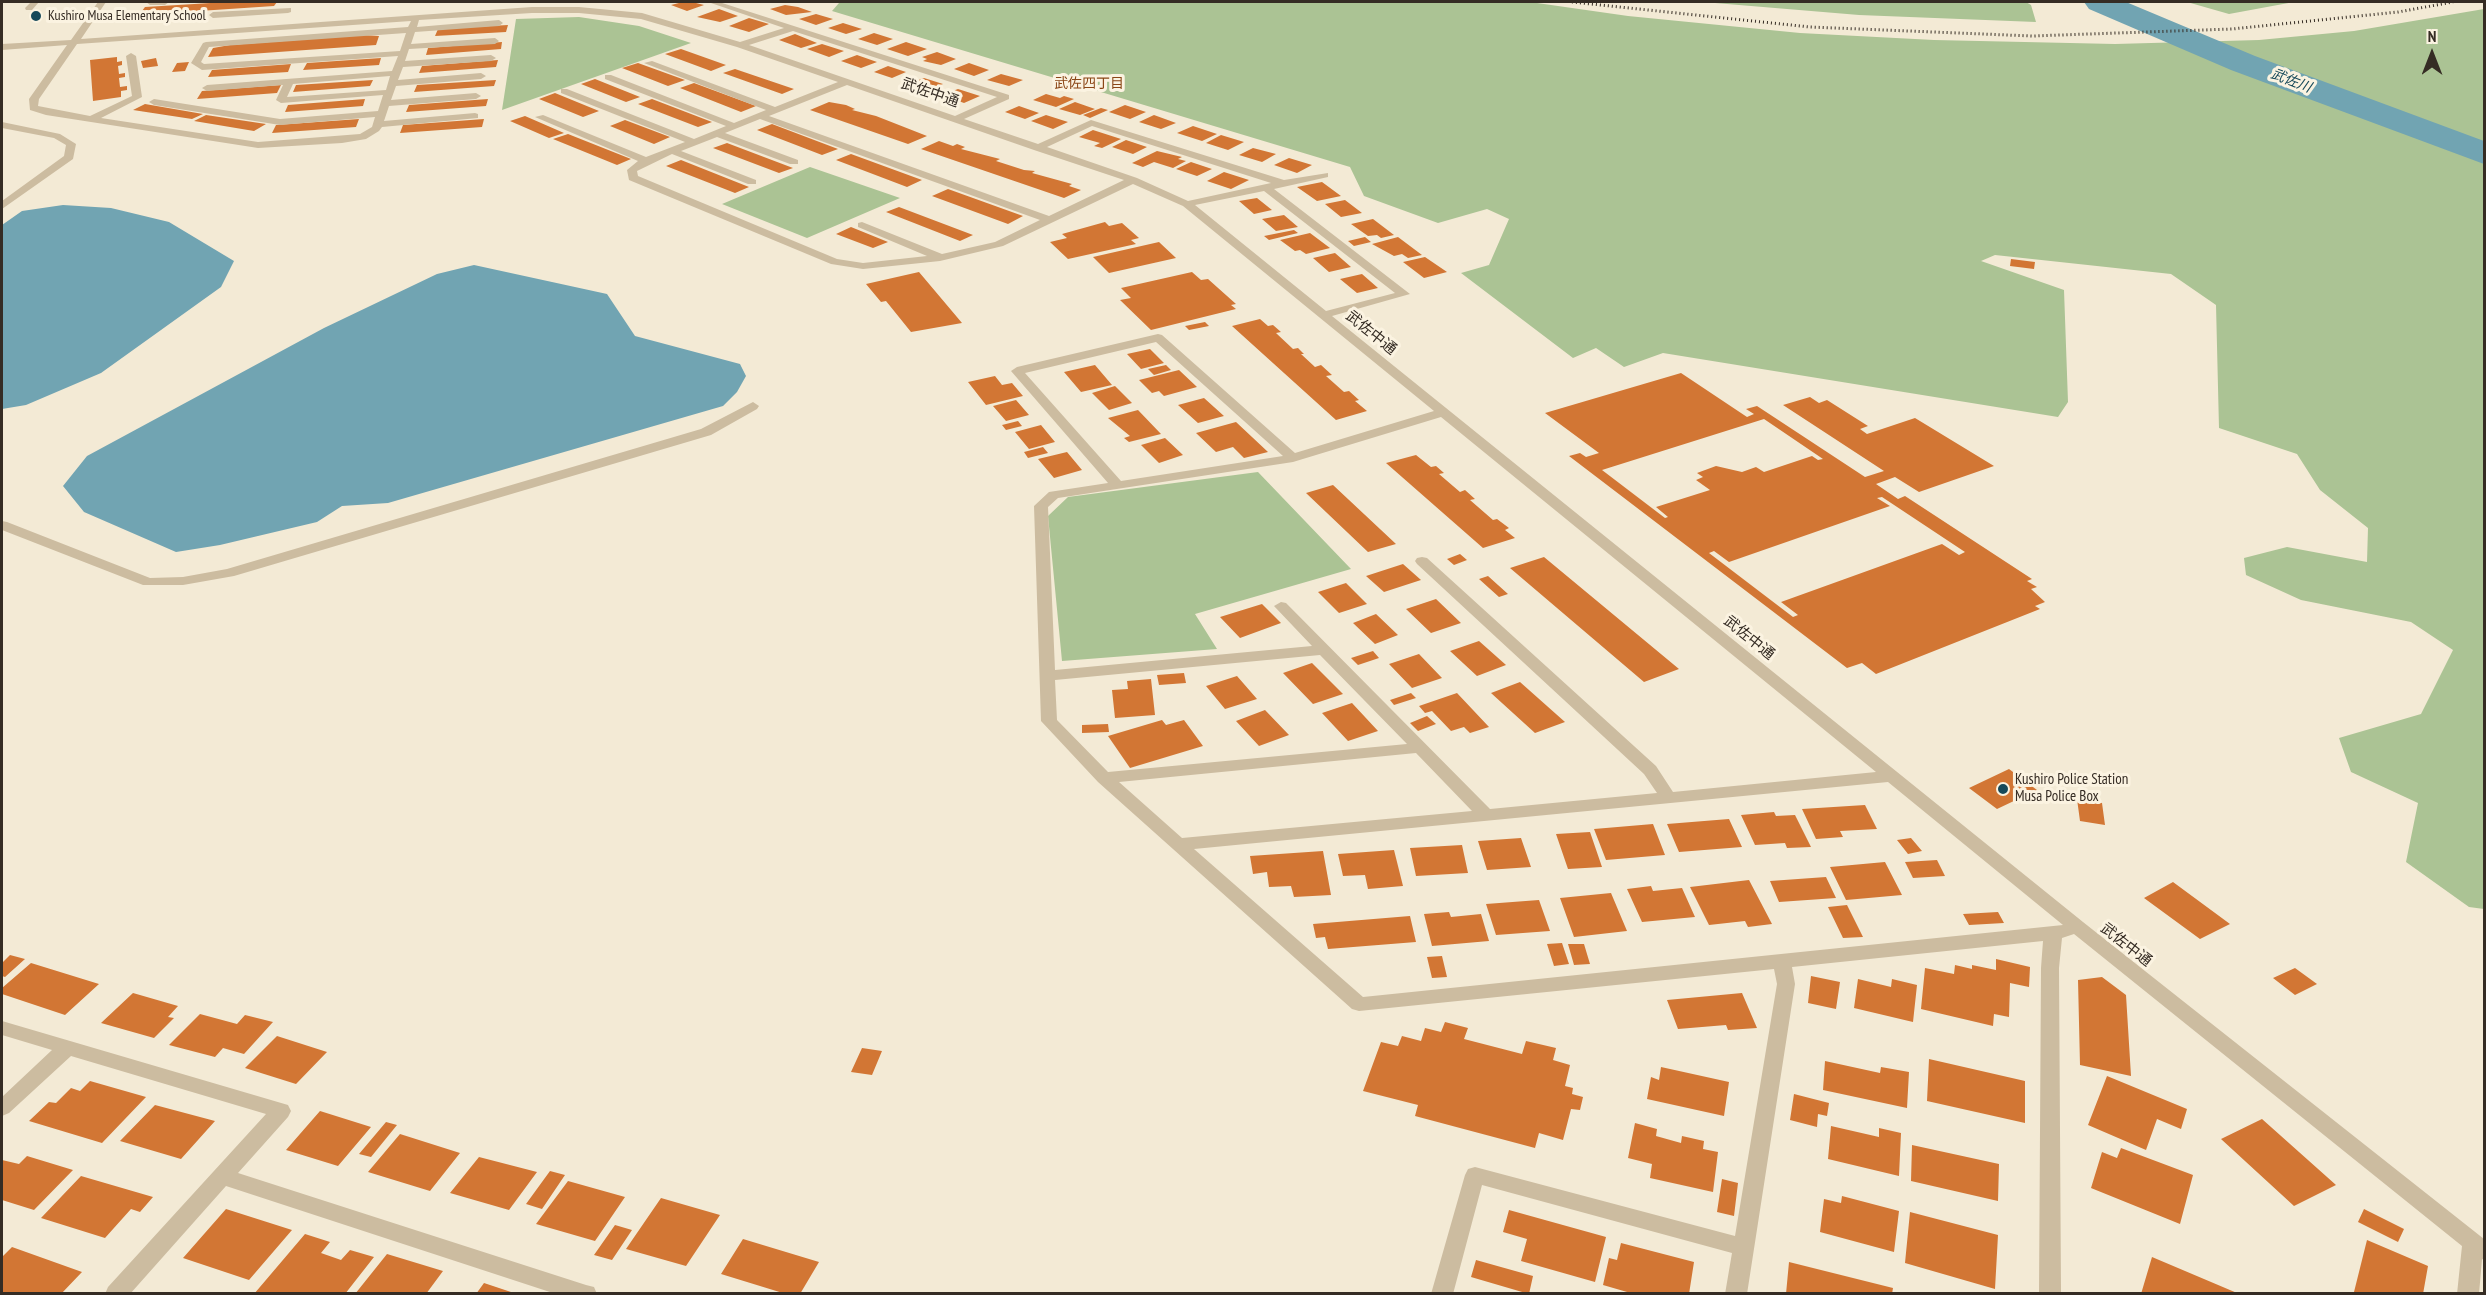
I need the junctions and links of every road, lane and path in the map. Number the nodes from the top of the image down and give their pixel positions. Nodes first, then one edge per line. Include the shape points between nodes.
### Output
1 (102, 2) edge
2 (150, 2) edge
3 (165, 2) edge
4 (712, 2) edge
5 (290, 6) edge
6 (534, 6) edge
7 (213, 15) dead end
8 (499, 23) dead end
9 (414, 24) junction
10 (279, 28) junction
11 (793, 28) junction
12 (495, 41) dead end
13 (74, 42) junction
14 (740, 45) junction
15 (2, 47) edge
16 (405, 50) junction
17 (131, 56) dead end
18 (491, 58) dead end
19 (649, 63) dead end
20 (481, 76) dead end
21 (608, 77) dead end
22 (395, 78) junction
23 (289, 82) junction
24 (846, 82) junction
25 (207, 88) dead end
26 (564, 91) dead end
27 (476, 96) dead end
28 (154, 102) dead end
29 (385, 103) junction
30 (775, 110) junction
31 (475, 116) dead end
32 (760, 116) junction
33 (540, 117) dead end
34 (91, 119) junction
35 (380, 119) junction
36 (955, 119) junction
37 (2, 125) edge
38 (734, 126) junction
39 (716, 133) junction
40 (693, 142) junction
41 (1038, 148) junction
42 (672, 151) junction
43 (646, 161) junction
44 (794, 162) dead end
45 (1324, 175) dead end
46 (1133, 180) junction
47 (752, 182) dead end
48 (1281, 183) junction
49 (1265, 187) junction
50 (1187, 204) junction
51 (2, 206) edge
52 (1049, 220) junction
53 (862, 225) dead end
54 (940, 258) junction
55 (1323, 315) junction
56 (753, 406) dead end
57 (1443, 412) junction
58 (1293, 458) junction
59 (1116, 483) junction
60 (2, 525) edge
61 (1422, 561) dead end
62 (1281, 606) dead end
63 (1321, 650) junction
64 (1046, 676) junction
65 (1418, 747) junction
66 (1893, 776) junction
67 (1104, 778) junction
68 (1668, 797) junction
69 (1485, 814) junction
70 (1181, 844) junction
71 (2077, 927) junction
72 (2053, 934) junction
73 (1781, 960) junction
74 (2, 1028) edge
75 (67, 1048) junction
76 (2, 1108) edge
77 (221, 1176) junction
78 (1742, 1247) junction
79 (2479, 1247) edge
80 (116, 1293) edge
81 (586, 1293) edge
82 (1442, 1293) edge
83 (1736, 1293) edge
84 (2050, 1293) edge
85 (2468, 1293) edge

1 - 13 street
2 - 3 street
4 - 11 street
5 - 7 street
5 - 10 street
6 - 9 street, 武佐中通
6 - 14 street, 武佐中通 via 642,16
8 - 9 street
9 - 10 street, 武佐中通
9 - 16 street
9 - 16 street via 206,45 196,63 202,67
10 - 13 street, 武佐中通
11 - 14 street
11 - 36 street via 1006,98
12 - 16 street
13 - 15 street, 武佐中通
13 - 34 street via 34,99 33,108
14 - 24 street, 武佐中通
16 - 22 street
17 - 34 street via 137,97
18 - 22 street
19 - 30 street
20 - 22 street
21 - 38 street
22 - 23 street
22 - 23 street via 281,100
22 - 29 street
23 - 25 street
24 - 30 street
24 - 36 street, 武佐中通
26 - 40 street
27 - 29 street
28 - 35 street via 280,122
29 - 35 street
30 - 32 street
31 - 35 street
32 - 38 street
32 - 52 street
33 - 43 street
34 - 35 street via 258,145 363,136 376,129
36 - 41 street, 武佐中通
37 - 51 street via 57,136 71,144 69,157
38 - 39 street
39 - 40 street
39 - 44 street
40 - 42 street
41 - 46 street, 武佐中通
41 - 48 street via 1091,123
42 - 43 street
42 - 47 street
43 - 54 street via 632,170 633,178 836,261 882,266
45 - 48 street
46 - 50 street, 武佐中通
46 - 52 street
48 - 49 street
49 - 50 street
49 - 55 street via 1404,294
50 - 55 street, 武佐中通
52 - 54 street via 999,244
53 - 54 street
55 - 57 street, 武佐中通
56 - 60 street via 706,432 229,573 183,581 148,582
57 - 58 street
57 - 66 street, 武佐中通
58 - 59 street
58 - 59 street via 1158,338 1017,371
59 - 64 street via 1054,495 1041,506
61 - 68 street via 1650,770
62 - 63 street
63 - 64 street
63 - 65 street
64 - 67 street via 1049,721
65 - 67 street
65 - 69 street
66 - 68 street
66 - 71 street, 武佐中通
67 - 70 street
68 - 69 street
69 - 70 street
70 - 73 street via 1359,1004
71 - 72 street
71 - 79 street, 武佐中通
72 - 73 street
72 - 84 street
73 - 78 street via 1786,984
74 - 75 street
75 - 76 street
75 - 77 street via 281,1111
77 - 80 street
77 - 81 street
78 - 82 street via 1475,1175
78 - 83 street
79 - 85 street

